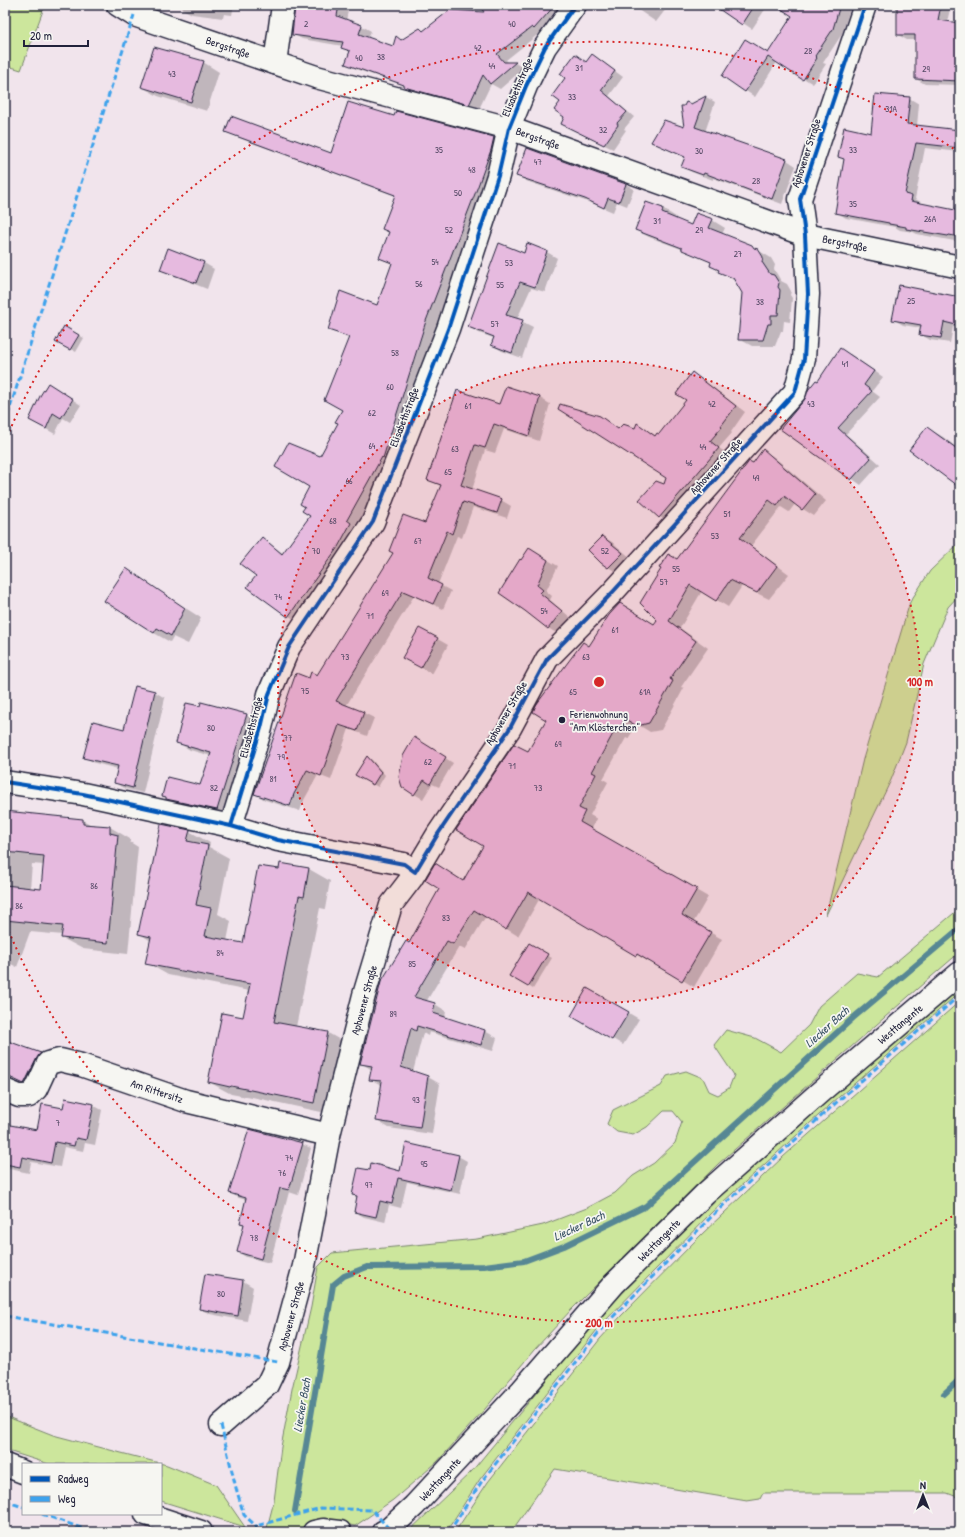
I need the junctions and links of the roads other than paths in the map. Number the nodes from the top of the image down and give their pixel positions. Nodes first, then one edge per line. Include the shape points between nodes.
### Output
1 (118, 5) edge
2 (283, 5) edge
3 (575, 5) edge
4 (865, 5) edge
5 (275, 63) junction
6 (509, 128) junction
7 (805, 235) junction
8 (960, 267) edge
9 (5, 782) edge
10 (231, 826) junction
11 (415, 872) junction
12 (960, 973) edge
13 (5, 1090) edge
14 (329, 1135) junction
15 (221, 1425) dead end
16 (5, 1465) edge
17 (22, 1472) edge
18 (149, 1515) edge
19 (201, 1532) edge
20 (314, 1532) edge
21 (340, 1532) edge
22 (383, 1532) edge

1 - 5 street, Bergstraße via 134,15
2 - 5 street
3 - 6 street, Elisabethstraße via 545,46
4 - 7 street, Aphovener Straße via 800,199
5 - 6 street, Bergstraße via 316,77
6 - 7 street, Bergstraße
6 - 10 street, Elisabethstraße via 498,176 448,329 373,522 289,647 269,694
7 - 8 street, Bergstraße
7 - 11 street, Aphovener Straße via 808,294 804,358 795,392 612,593 547,659 510,728
9 - 10 street via 83,794
10 - 11 street via 278,840 404,864
11 - 14 street, Aphovener Straße via 392,905 364,995
12 - 22 street, Westtangente via 705,1194 614,1284 522,1390 414,1506
13 - 14 street, Am Rittersitz via 19,1096 29,1096 36,1090 48,1063 60,1060 186,1100
14 - 15 street, Aphovener Straße via 304,1266 278,1362 267,1385
16 - 17 street
18 - 19 street
20 - 21 street

